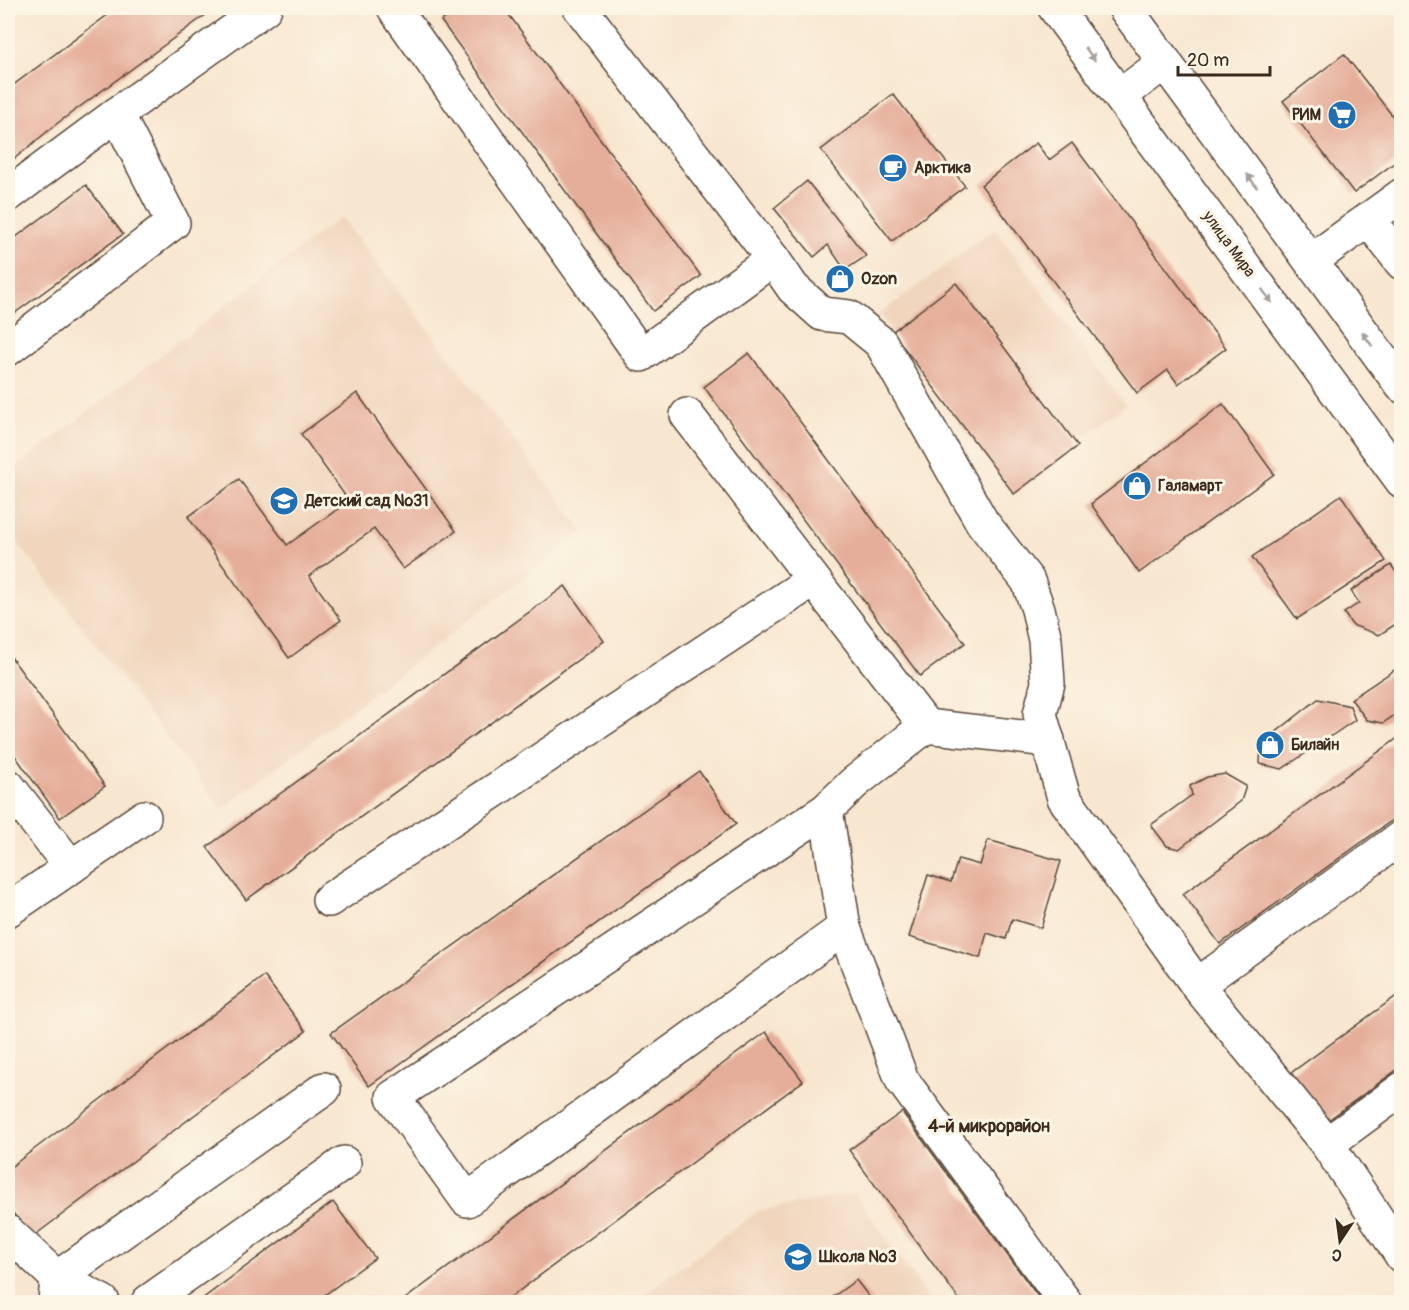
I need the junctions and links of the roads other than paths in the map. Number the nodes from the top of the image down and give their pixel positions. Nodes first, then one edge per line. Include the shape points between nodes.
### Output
1 (265, 8) edge
2 (394, 8) edge
3 (580, 8) edge
4 (1055, 8) edge
5 (1125, 8) edge
6 (1165, 62) junction
7 (1120, 96) junction
8 (117, 114) junction
9 (8, 195) edge
10 (1401, 195) edge
11 (1368, 219) junction
12 (772, 259) junction
13 (1311, 261) junction
14 (1401, 263) edge
15 (8, 349) edge
16 (1400, 380) edge
17 (687, 415) dead end
18 (1401, 481) edge
19 (813, 580) junction
20 (926, 726) junction
21 (1048, 740) junction
22 (8, 786) edge
23 (826, 810) junction
24 (144, 817) dead end
25 (1401, 837) edge
26 (71, 867) junction
27 (329, 900) dead end
28 (8, 910) edge
29 (844, 928) junction
30 (1197, 985) junction
31 (324, 1089) dead end
32 (1401, 1089) edge
33 (1327, 1144) junction
34 (344, 1163) dead end
35 (8, 1232) edge
36 (1401, 1256) edge
37 (56, 1290) edge
38 (103, 1302) edge
39 (148, 1302) edge
40 (1065, 1302) edge

1 - 8 street
2 - 12 street via 641,355
3 - 12 street
4 -> 7 street, улица Мира
5 - 6 street
6 - 7 street
13 -> 6 street
7 -> 18 street, улица Мира
8 - 9 street
8 - 15 street via 173,223
10 - 11 street
11 - 13 street
11 - 14 street
12 - 21 street via 793,288 822,314 849,317 881,343 982,522 1028,581 1045,640 1047,683 1040,714
16 -> 13 street
17 - 19 street
19 - 20 street
19 - 27 street
20 - 21 street
20 - 23 street
21 - 30 street via 1064,798
22 - 26 street
23 - 29 street
23 - 29 street via 393,1097 467,1200
24 - 26 street
25 - 30 street
26 - 28 street
29 - 40 street via 902,1080
30 - 33 street
31 - 37 street
32 - 33 street
33 - 36 street
34 - 39 street
35 - 37 street
37 - 38 street

